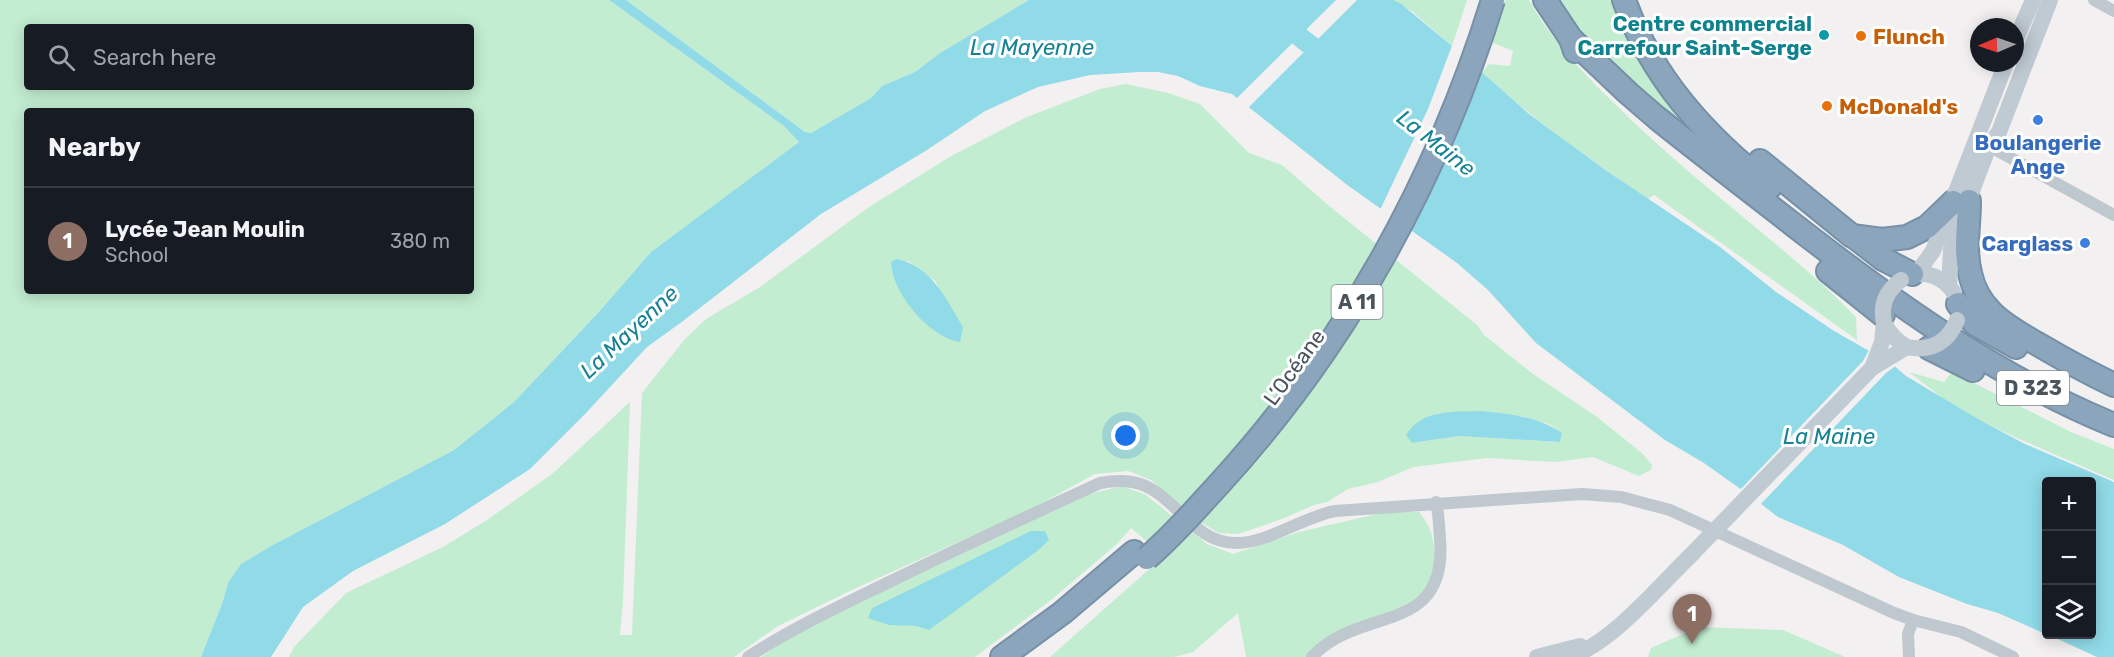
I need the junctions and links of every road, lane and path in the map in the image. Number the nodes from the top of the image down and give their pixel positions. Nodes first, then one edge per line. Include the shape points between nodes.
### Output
1 (1479, 0) edge
2 (1493, 0) edge
3 (1545, 0) edge
4 (1624, 0) edge
5 (1635, 0) edge
6 (2033, 0) edge
7 (2050, 0) edge
8 (2094, 0) edge
9 (2114, 11) edge
10 (2024, 20) edge
11 (1571, 39) junction
12 (2002, 72) edge
13 (2005, 72) edge
14 (1989, 146) junction
15 (1961, 201) junction
16 (2114, 216) edge
17 (1852, 236) junction
18 (1910, 276) junction
19 (1957, 317) junction
20 (1884, 319) junction
21 (1929, 348) junction
22 (1903, 349) junction
23 (1872, 368) junction
24 (2114, 385) edge
25 (2114, 396) edge
26 (2114, 412) edge
27 (2114, 425) edge
28 (2114, 440) edge
29 (1436, 502) junction
30 (1140, 555) junction
31 (1913, 620) junction
32 (1606, 636) junction
33 (748, 657) edge
34 (1002, 657) edge
35 (1028, 657) edge
36 (1311, 657) edge
37 (1537, 657) edge
38 (1570, 657) edge
39 (1909, 657) edge
40 (2013, 657) edge

1 - 30 highway, L’Océane / A 11 via 1421,154 1384,228 1341,300 1283,385
2 - 30 highway, L’Océane / A 11, bridge via 1448,127 1363,292 1317,363 1256,443 1190,516
3 - 11 highway
4 - 19 highway via 1664,80 1725,149 1886,280
5 - 17 highway via 1655,40 1693,96 1763,164
6 - 10 main road
7 - 14 main road via 1999,132
8 - 9 street
11 - 19 highway via 1687,142 1881,292
11 - 20 highway via 1578,59 1630,110
12 - 15 main road
13 - 14 main road via 2006,85
14 - 15 main road
14 - 16 street
15 - 17 highway via 1907,237 1882,240
15 - 18 main road via 1933,251
15 - 19 main road via 1951,250
15 - 24 highway via 1967,262 1984,303 2017,332
17 - 18 highway
18 - 19 main road via 1936,277
18 - 20 main road, bridge via 1891,288 1884,301
19 - 21 main road, bridge via 1946,340
19 - 25 highway
19 - 26 highway, D 323 via 2054,385
19 - 27 highway, D 323 via 2007,374
20 - 22 main road
20 - 23 main road via 1882,342
21 - 22 main road, bridge
21 - 28 highway
22 - 23 main road
23 - 32 main road, bridge via 1692,554
29 - 31 street via 1582,494 1622,497 1670,510
29 - 33 street via 1318,514 1262,538 1236,544 1212,539 1155,492 1134,482 1100,483 832,610
29 - 36 street via 1441,563 1430,593 1411,609 1339,635
30 - 34 highway, L’Océane / A 11
30 - 35 highway, L’Océane / A 11 via 1096,604
31 - 39 street via 1908,634
31 - 40 street via 1960,632
32 - 37 main road
32 - 38 main road

